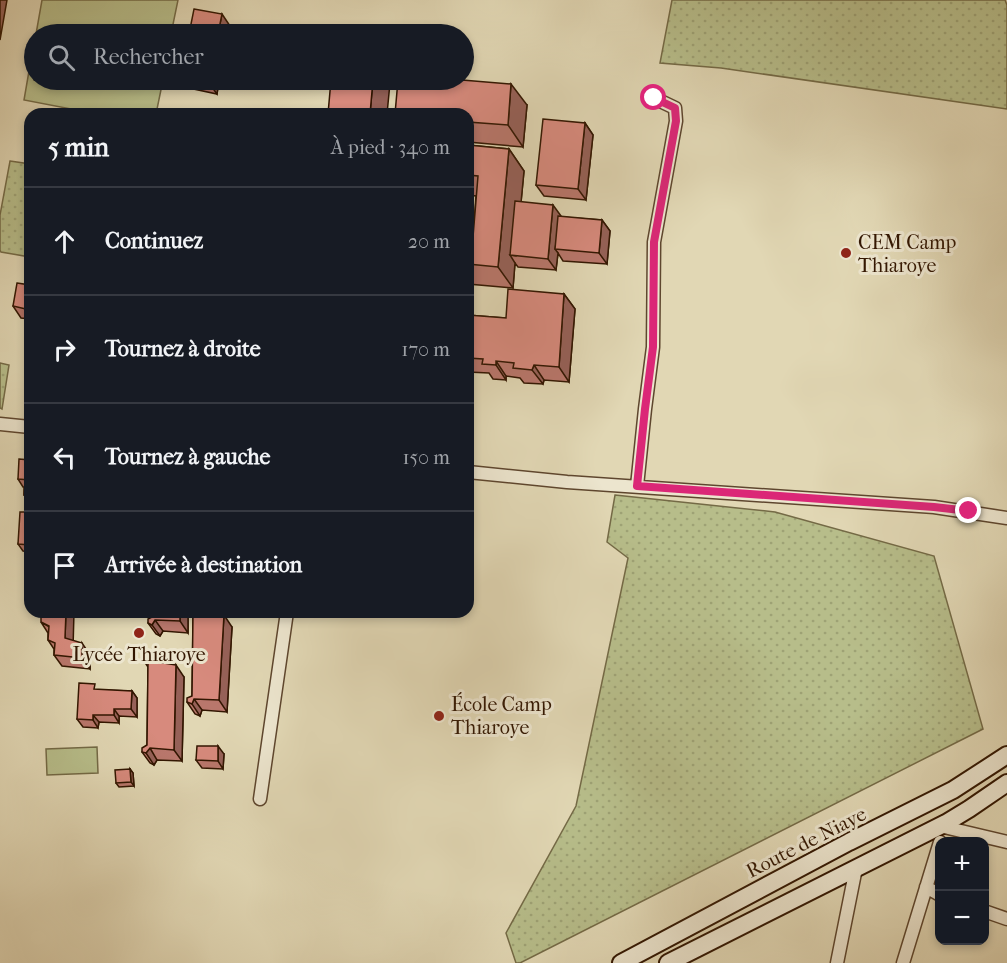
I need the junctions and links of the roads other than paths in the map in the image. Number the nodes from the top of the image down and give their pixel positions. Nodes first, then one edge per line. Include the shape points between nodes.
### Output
1 (654, 98) dead end
2 (0, 424) edge
3 (24, 426) edge
4 (474, 473) edge
5 (637, 486) junction
6 (1007, 518) edge
7 (286, 618) edge
8 (1007, 755) edge
9 (1007, 783) edge
10 (260, 799) dead end
11 (945, 825) junction
12 (941, 837) edge
13 (1007, 842) edge
14 (935, 858) edge
15 (856, 868) junction
16 (926, 886) junction
17 (935, 893) edge
18 (989, 913) edge
19 (1007, 919) edge
20 (678, 961) edge
21 (621, 963) edge
22 (837, 963) edge
23 (903, 963) edge

1 - 5 street via 675,108 676,121 654,242 653,347
2 - 3 street
4 - 5 street
5 - 6 street via 934,507
7 - 10 street
8 - 21 main road, Route de Niaye via 953,790
9 - 11 main road
11 - 12 street
11 - 13 street
11 - 15 main road
14 - 16 street
15 - 20 main road
15 - 22 street
16 - 17 street
16 - 23 street
18 - 19 street

